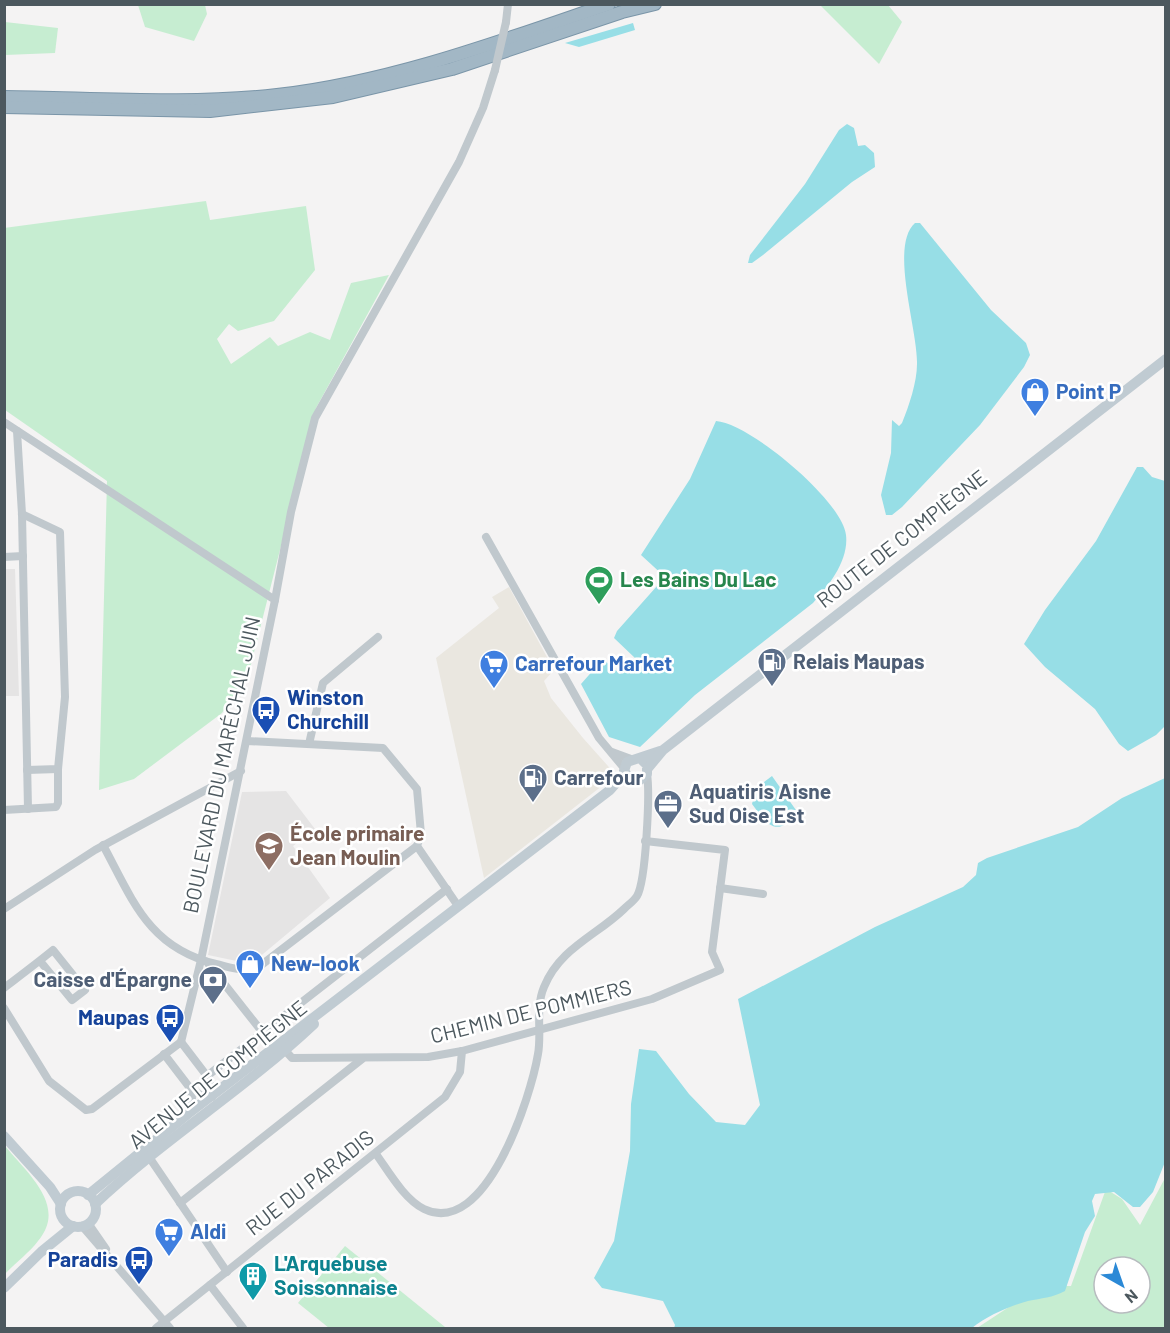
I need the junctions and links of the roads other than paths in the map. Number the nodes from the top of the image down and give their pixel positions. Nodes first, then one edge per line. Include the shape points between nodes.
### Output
1 (508, 4) edge
2 (609, 4) edge
3 (655, 4) edge
4 (4, 97) edge
5 (4, 107) edge
6 (1166, 359) edge
7 (4, 422) edge
8 (16, 431) junction
9 (22, 514) junction
10 (486, 537) dead end
11 (23, 556) junction
12 (4, 557) edge
13 (275, 600) junction
14 (378, 637) dead end
15 (247, 741) junction
16 (309, 744) junction
17 (663, 750) junction
18 (58, 769) junction
19 (27, 770) junction
20 (631, 770) junction
21 (241, 771) junction
22 (647, 771) junction
23 (648, 797) junction
24 (28, 809) junction
25 (4, 810) edge
26 (645, 841) junction
27 (103, 845) junction
28 (417, 846) junction
29 (720, 888) junction
30 (447, 889) junction
31 (763, 894) dead end
32 (458, 906) junction
33 (4, 909) edge
34 (40, 961) junction
35 (204, 961) junction
36 (4, 988) edge
37 (4, 1008) edge
38 (538, 1029) junction
39 (262, 1033) junction
40 (181, 1042) junction
41 (282, 1047) junction
42 (462, 1051) junction
43 (164, 1054) junction
44 (362, 1059) junction
45 (208, 1078) junction
46 (230, 1082) junction
47 (190, 1088) junction
48 (227, 1095) junction
49 (210, 1097) junction
50 (193, 1115) junction
51 (4, 1136) edge
52 (146, 1152) junction
53 (376, 1154) junction
54 (50, 1187) junction
55 (70, 1193) junction
56 (91, 1199) junction
57 (180, 1203) junction
58 (61, 1204) junction
59 (63, 1219) junction
60 (81, 1225) junction
61 (41, 1252) junction
62 (227, 1272) junction
63 (210, 1285) junction
64 (4, 1288) edge
65 (164, 1322) junction
66 (156, 1329) edge
67 (170, 1329) edge
68 (243, 1329) edge

1 - 13 street, bridge via 495,70 459,162 315,418 293,502
2 - 4 highway via 469,52 333,87 216,100
3 - 5 highway via 452,69 333,97 210,111
6 - 17 main road, ROUTE DE COMPIÈGNE
7 - 8 street, BOULEVARD DU MARÉCHAL JUIN
8 - 9 street
8 - 13 street, BOULEVARD DU MARÉCHAL JUIN
9 - 11 street
9 - 18 street via 60,532 65,697
10 - 20 street via 599,738
11 - 12 street
11 - 19 street
13 - 15 street, BOULEVARD DU MARÉCHAL JUIN
14 - 16 street via 323,683
15 - 16 street
15 - 21 street, BOULEVARD DU MARÉCHAL JUIN
16 - 28 street via 383,748 417,789 421,834
17 - 20 main road, AVENUE DE COMPIÈGNE
17 - 22 main road
18 - 19 street
18 - 24 street via 56,807
19 - 24 street
20 - 22 main road
20 - 22 main road
20 - 23 street
20 - 32 main road, AVENUE DE COMPIÈGNE
21 - 27 street
21 - 35 street, BOULEVARD DU MARÉCHAL JUIN
22 - 23 street
23 - 26 street
24 - 25 street
26 - 29 street via 724,850
26 - 38 street via 638,895 617,916 569,950 554,968 543,988
27 - 33 street
27 - 35 street via 149,927 167,943
28 - 30 street
28 - 35 street via 260,966 247,971
29 - 31 street
29 - 38 street, CHEMIN DE POMMIERS via 712,952 720,970 652,999
30 - 32 street
30 - 39 street
32 - 41 main road, AVENUE DE COMPIÈGNE
34 - 34 street via 72,1000 85,990 53,950
34 - 36 street
35 - 39 street
35 - 40 street, BOULEVARD DU MARÉCHAL JUIN
37 - 43 street via 49,1081 86,1110
38 - 42 street, CHEMIN DE POMMIERS
38 - 53 street via 535,1072 518,1117 494,1174 474,1198 449,1212 425,1209 415,1203
39 - 45 street
40 - 43 street
40 - 45 street
41 - 44 street, CHEMIN DE POMMIERS via 292,1058
41 - 46 main road, AVENUE DE COMPIÈGNE
41 - 48 main road, AVENUE DE COMPIÈGNE
42 - 44 street, CHEMIN DE POMMIERS via 428,1057
42 - 53 street, RUE DU PARADIS via 460,1072 445,1098
43 - 47 street
44 - 57 street
45 - 46 street
45 - 49 street
46 - 49 main road, AVENUE DE COMPIÈGNE
47 - 49 street
47 - 50 street
48 - 49 street
48 - 50 main road, AVENUE DE COMPIÈGNE
49 - 50 main road, AVENUE DE COMPIÈGNE
50 - 52 main road, AVENUE DE COMPIÈGNE
51 - 54 main road
52 - 56 main road, AVENUE DE COMPIÈGNE
52 - 57 street
53 - 62 street, RUE DU PARADIS
54 - 55 main road
54 - 58 main road
55 - 56 main road via 76,1191
55 - 58 main road
56 - 60 main road via 94,1214
57 - 62 street
58 - 59 main road
59 - 60 main road
59 - 61 main road
60 - 61 main road
60 - 65 street
61 - 64 main road
62 - 63 street, RUE DU PARADIS
63 - 65 street, RUE DU PARADIS
63 - 68 street
65 - 66 street, RUE DU PARADIS
65 - 67 street

